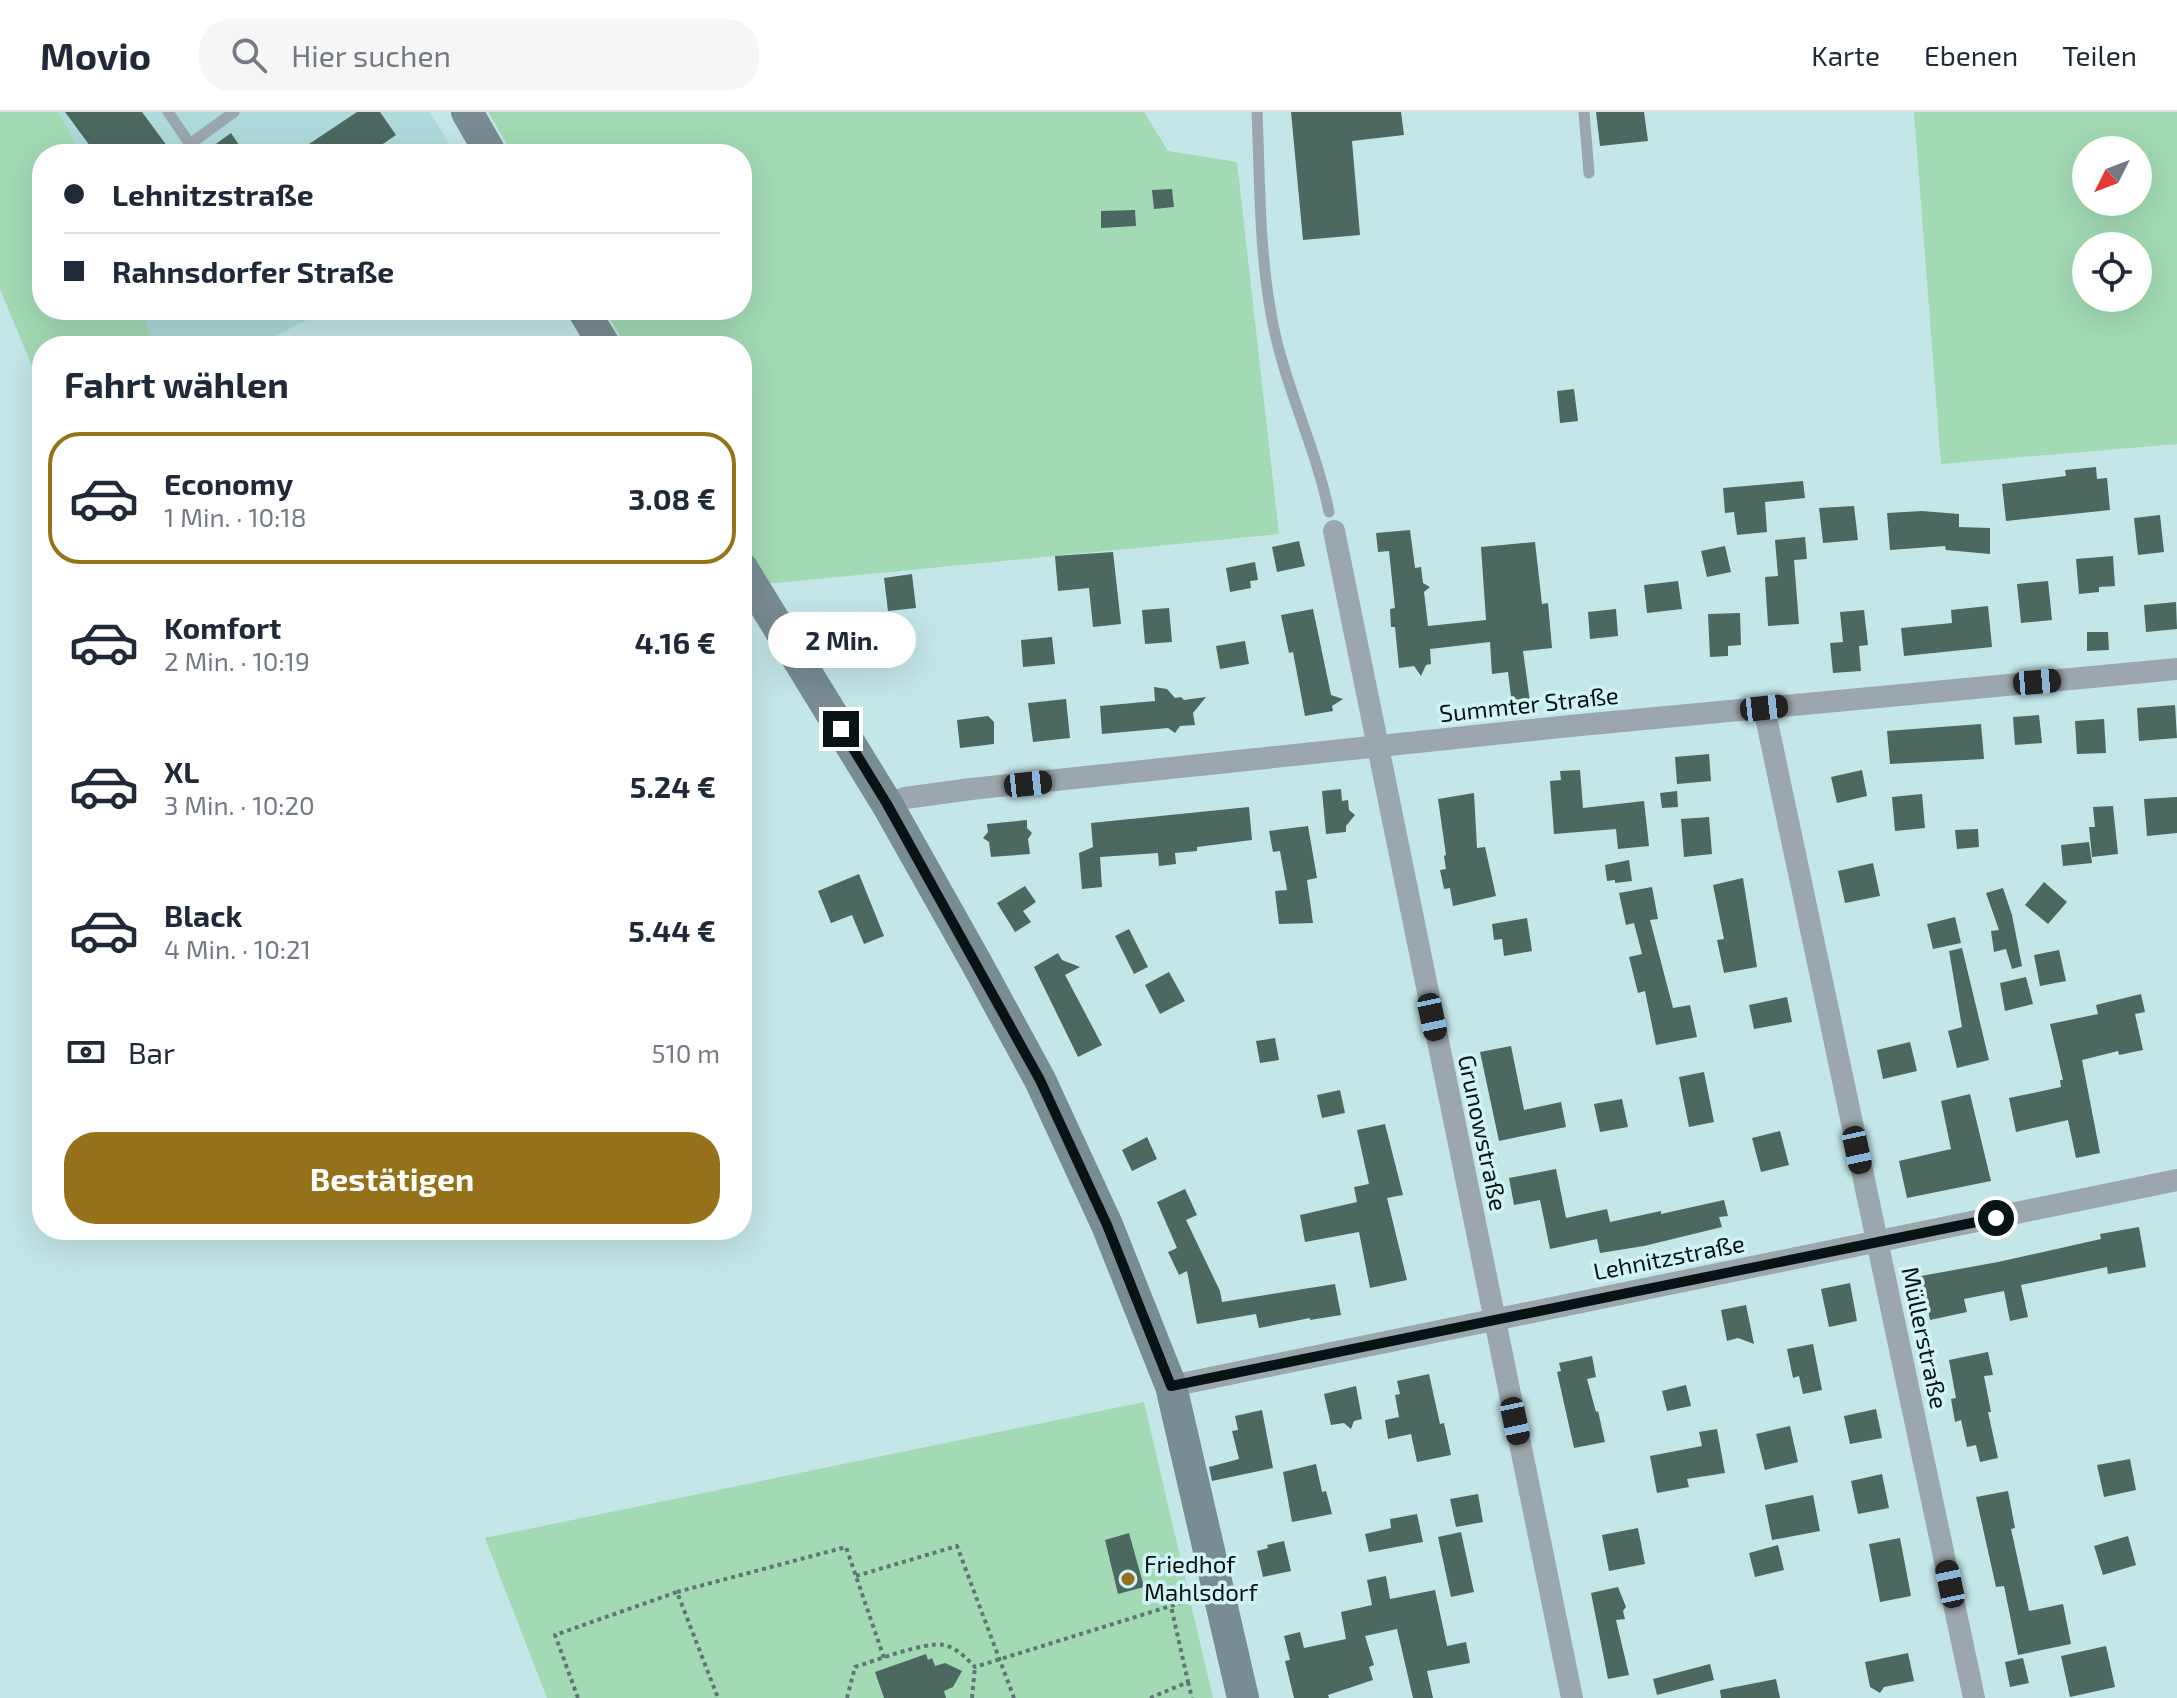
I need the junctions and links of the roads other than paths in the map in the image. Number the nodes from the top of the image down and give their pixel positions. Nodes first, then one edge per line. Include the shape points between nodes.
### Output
1 (168, 112) edge
2 (234, 112) edge
3 (467, 112) edge
4 (1257, 112) edge
5 (1584, 112) edge
6 (485, 144) edge
7 (1589, 173) dead end
8 (1331, 522) joint
9 (752, 585) edge
10 (2177, 669) edge
11 (1764, 708) junction
12 (1377, 747) junction
13 (887, 804) junction
14 (2177, 1180) edge
15 (1876, 1243) junction
16 (1494, 1320) junction
17 (1171, 1386) junction
18 (1243, 1698) edge
19 (1572, 1698) edge
20 (1974, 1698) edge

1 - 2 lane via 190,144
3 - 6 street
4 - 8 lane via 1272,320
5 - 7 lane
8 - 12 street, Grunowstraße
9 - 13 street
10 - 11 street, Summter Straße
11 - 12 street, Summter Straße
11 - 15 street, Müllerstraße
12 - 13 street, Summter Straße via 971,789
12 - 16 street, Grunowstraße
13 - 17 street via 1040,1080 1107,1225
14 - 15 street, Lehnitzstraße
15 - 16 street, Lehnitzstraße
15 - 20 street, Müllerstraße
16 - 17 street, Lehnitzstraße
16 - 19 street, Grunowstraße
17 - 18 street

